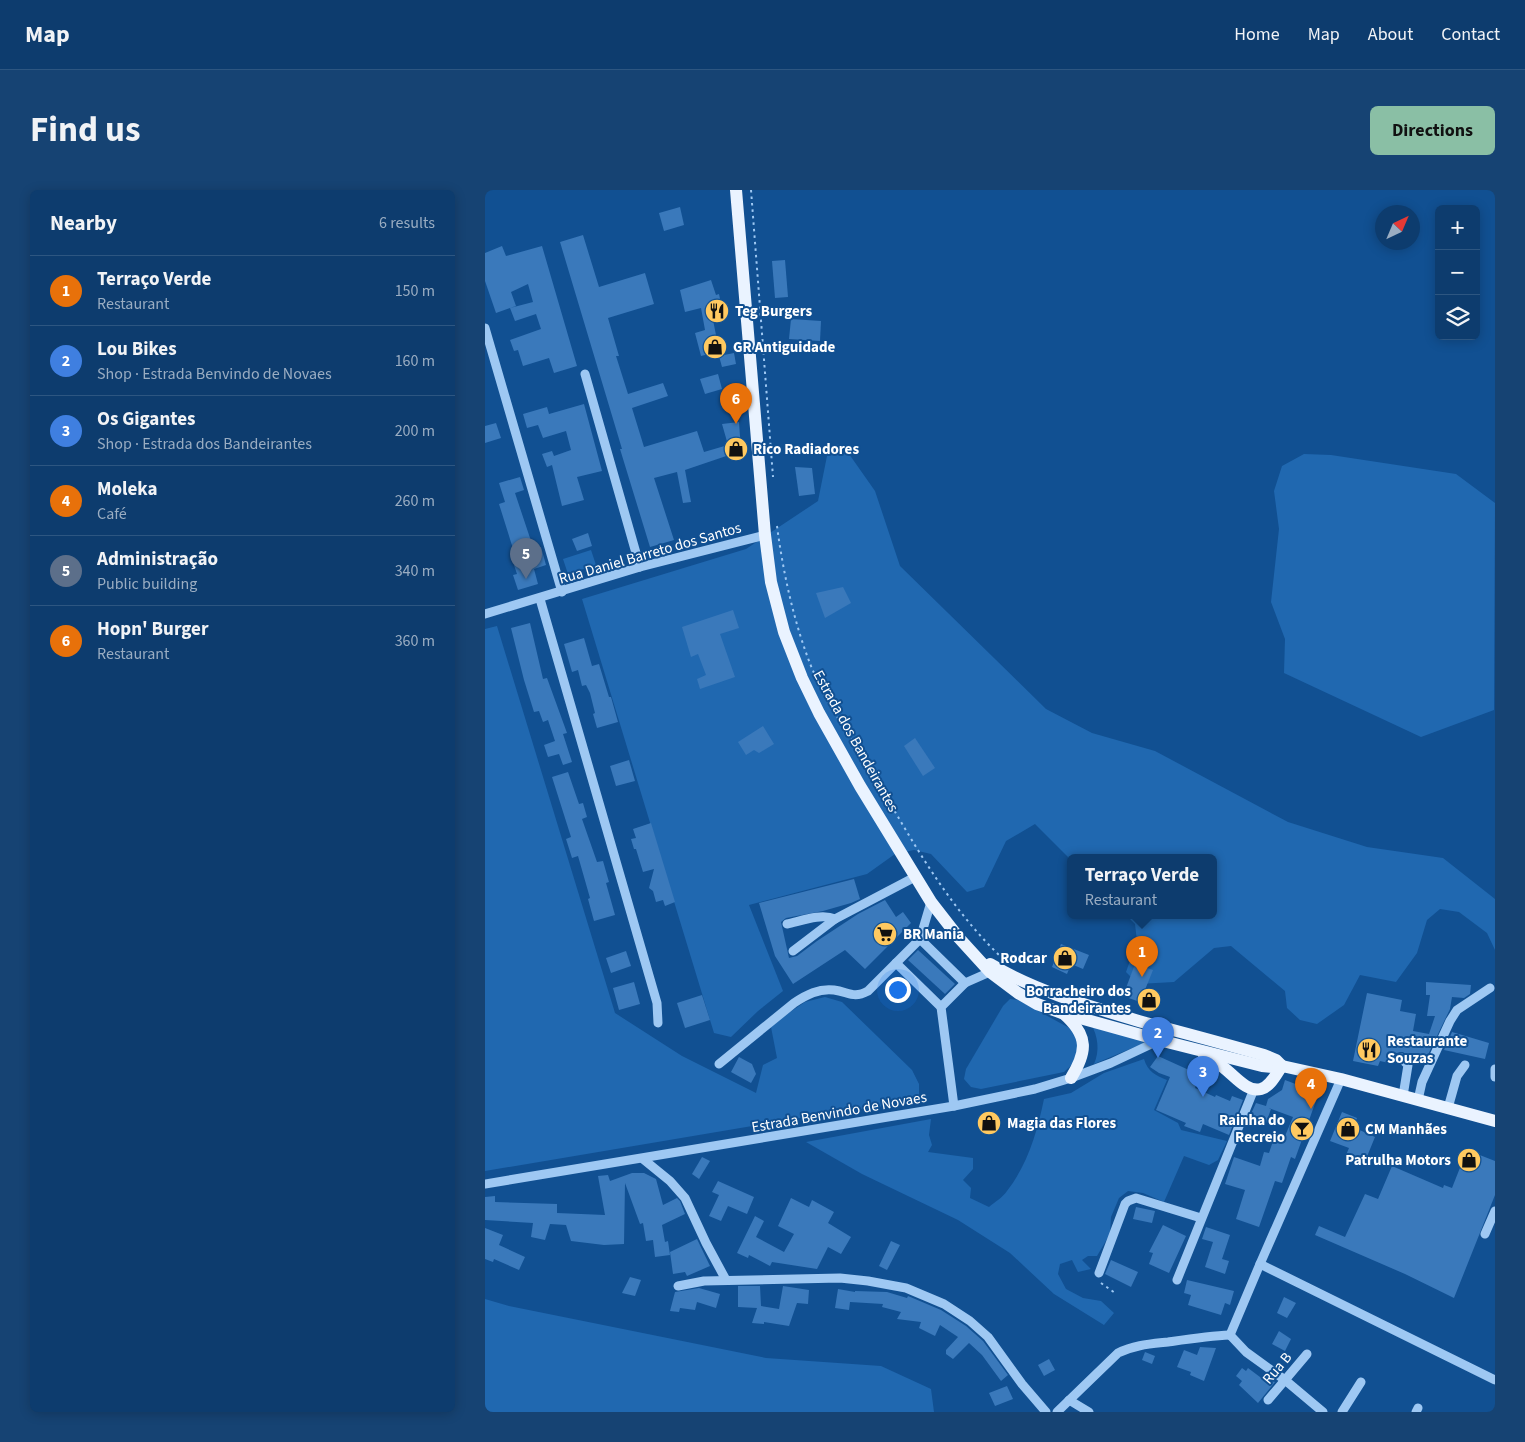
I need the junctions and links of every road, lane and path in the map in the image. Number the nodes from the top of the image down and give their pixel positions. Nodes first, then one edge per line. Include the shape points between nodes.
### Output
1 (736, 190) edge
2 (751, 190) edge
3 (485, 328) edge
4 (585, 374) dead end
5 (773, 477) dead end
6 (777, 523) dead end
7 (765, 535) junction
8 (640, 568) junction
9 (562, 592) junction
10 (540, 599) junction
11 (485, 614) edge
12 (915, 877) junction
13 (931, 902) junction
14 (835, 919) junction
15 (787, 924) dead end
16 (920, 939) junction
17 (793, 951) dead end
18 (975, 955) junction
19 (1004, 960) dead end
20 (896, 963) junction
21 (990, 972) junction
22 (965, 983) junction
23 (1490, 988) dead end
24 (941, 1007) junction
25 (1062, 1013) junction
26 (658, 1023) dead end
27 (1189, 1034) junction
28 (1159, 1040) junction
29 (1196, 1050) junction
30 (1401, 1058) dead end
31 (719, 1064) dead end
32 (1465, 1065) dead end
33 (1282, 1066) junction
34 (1495, 1069) edge
35 (1495, 1077) edge
36 (1071, 1078) junction
37 (1341, 1079) junction
38 (1254, 1090) junction
39 (1403, 1096) junction
40 (1418, 1100) junction
41 (954, 1106) junction
42 (1449, 1108) junction
43 (1495, 1121) edge
44 (643, 1159) junction
45 (485, 1184) edge
46 (1495, 1211) edge
47 (1201, 1218) junction
48 (1485, 1234) dead end
49 (1260, 1264) junction
50 (1099, 1273) joint
51 (726, 1280) junction
52 (1177, 1280) dead end
53 (678, 1286) dead end
54 (1115, 1293) dead end
55 (1230, 1335) junction
56 (1307, 1354) dead end
57 (1285, 1380) junction
58 (1495, 1380) edge
59 (1361, 1382) dead end
60 (1069, 1400) junction
61 (1268, 1400) dead end
62 (1045, 1412) edge
63 (1057, 1412) edge
64 (1089, 1412) edge
65 (1323, 1412) edge
66 (1342, 1412) edge

1 - 7 main road, Estrada dos Bandeirantes
2 - 5 path
3 - 9 street
4 - 8 street
6 - 19 path via 794,611 820,684 948,897
7 - 8 street, Rua Daniel Barreto dos Santos
7 - 12 main road, Estrada dos Bandeirantes via 771,582 802,678 860,786
8 - 9 street, Rua Daniel Barreto dos Santos
9 - 10 street, Rua Daniel Barreto dos Santos
10 - 11 street, Rua Daniel Barreto dos Santos
10 - 26 street via 657,1003
12 - 13 main road, Estrada dos Bandeirantes
12 - 14 street
13 - 16 street
13 - 18 main road, Estrada dos Bandeirantes
14 - 15 street via 830,916
14 - 17 street
16 - 20 street
16 - 22 street
18 - 21 main road, Estrada dos Bandeirantes
18 - 27 main road, Estrada dos Bandeirantes via 1012,977 1070,1001
20 - 24 street
20 - 31 street via 860,995 820,990 806,995
21 - 22 street
21 - 25 main road, Estrada dos Bandeirantes via 1037,1004
22 - 24 street
23 - 40 street via 1457,1010 1422,1082
24 - 41 street
25 - 28 main road, Estrada dos Bandeirantes
25 - 36 main road via 1074,1022 1083,1040 1082,1057
27 - 28 street, Estrada Benvindo de Novaes
27 - 33 main road, Estrada dos Bandeirantes via 1264,1055
28 - 29 main road, Estrada dos Bandeirantes
28 - 36 street, Estrada Benvindo de Novaes
29 - 33 main road, Estrada dos Bandeirantes via 1262,1066
29 - 38 main road
30 - 39 street via 1409,1070
32 - 42 street via 1457,1076
33 - 37 main road, Estrada dos Bandeirantes
33 - 38 main road via 1267,1085
34 - 35 street
36 - 41 street, Estrada Benvindo de Novaes
37 - 39 main road, Estrada dos Bandeirantes
37 - 49 street
38 - 47 street
39 - 40 main road, Estrada dos Bandeirantes
40 - 42 main road, Estrada dos Bandeirantes
41 - 44 street, Estrada Benvindo de Novaes
42 - 43 main road, Estrada dos Bandeirantes
44 - 45 street, Estrada Benvindo de Novaes
44 - 51 street via 685,1198
46 - 48 street
47 - 50 street via 1136,1198 1128,1200
47 - 52 street
49 - 55 street
49 - 58 street
50 - 54 path via 1102,1284
51 - 53 street
51 - 62 street via 841,1278 906,1288 944,1304 979,1328
55 - 57 street
55 - 60 street via 1127,1348
56 - 57 street, Rua B
57 - 61 street, Rua B
57 - 65 street
59 - 66 street
60 - 63 street
60 - 64 street

